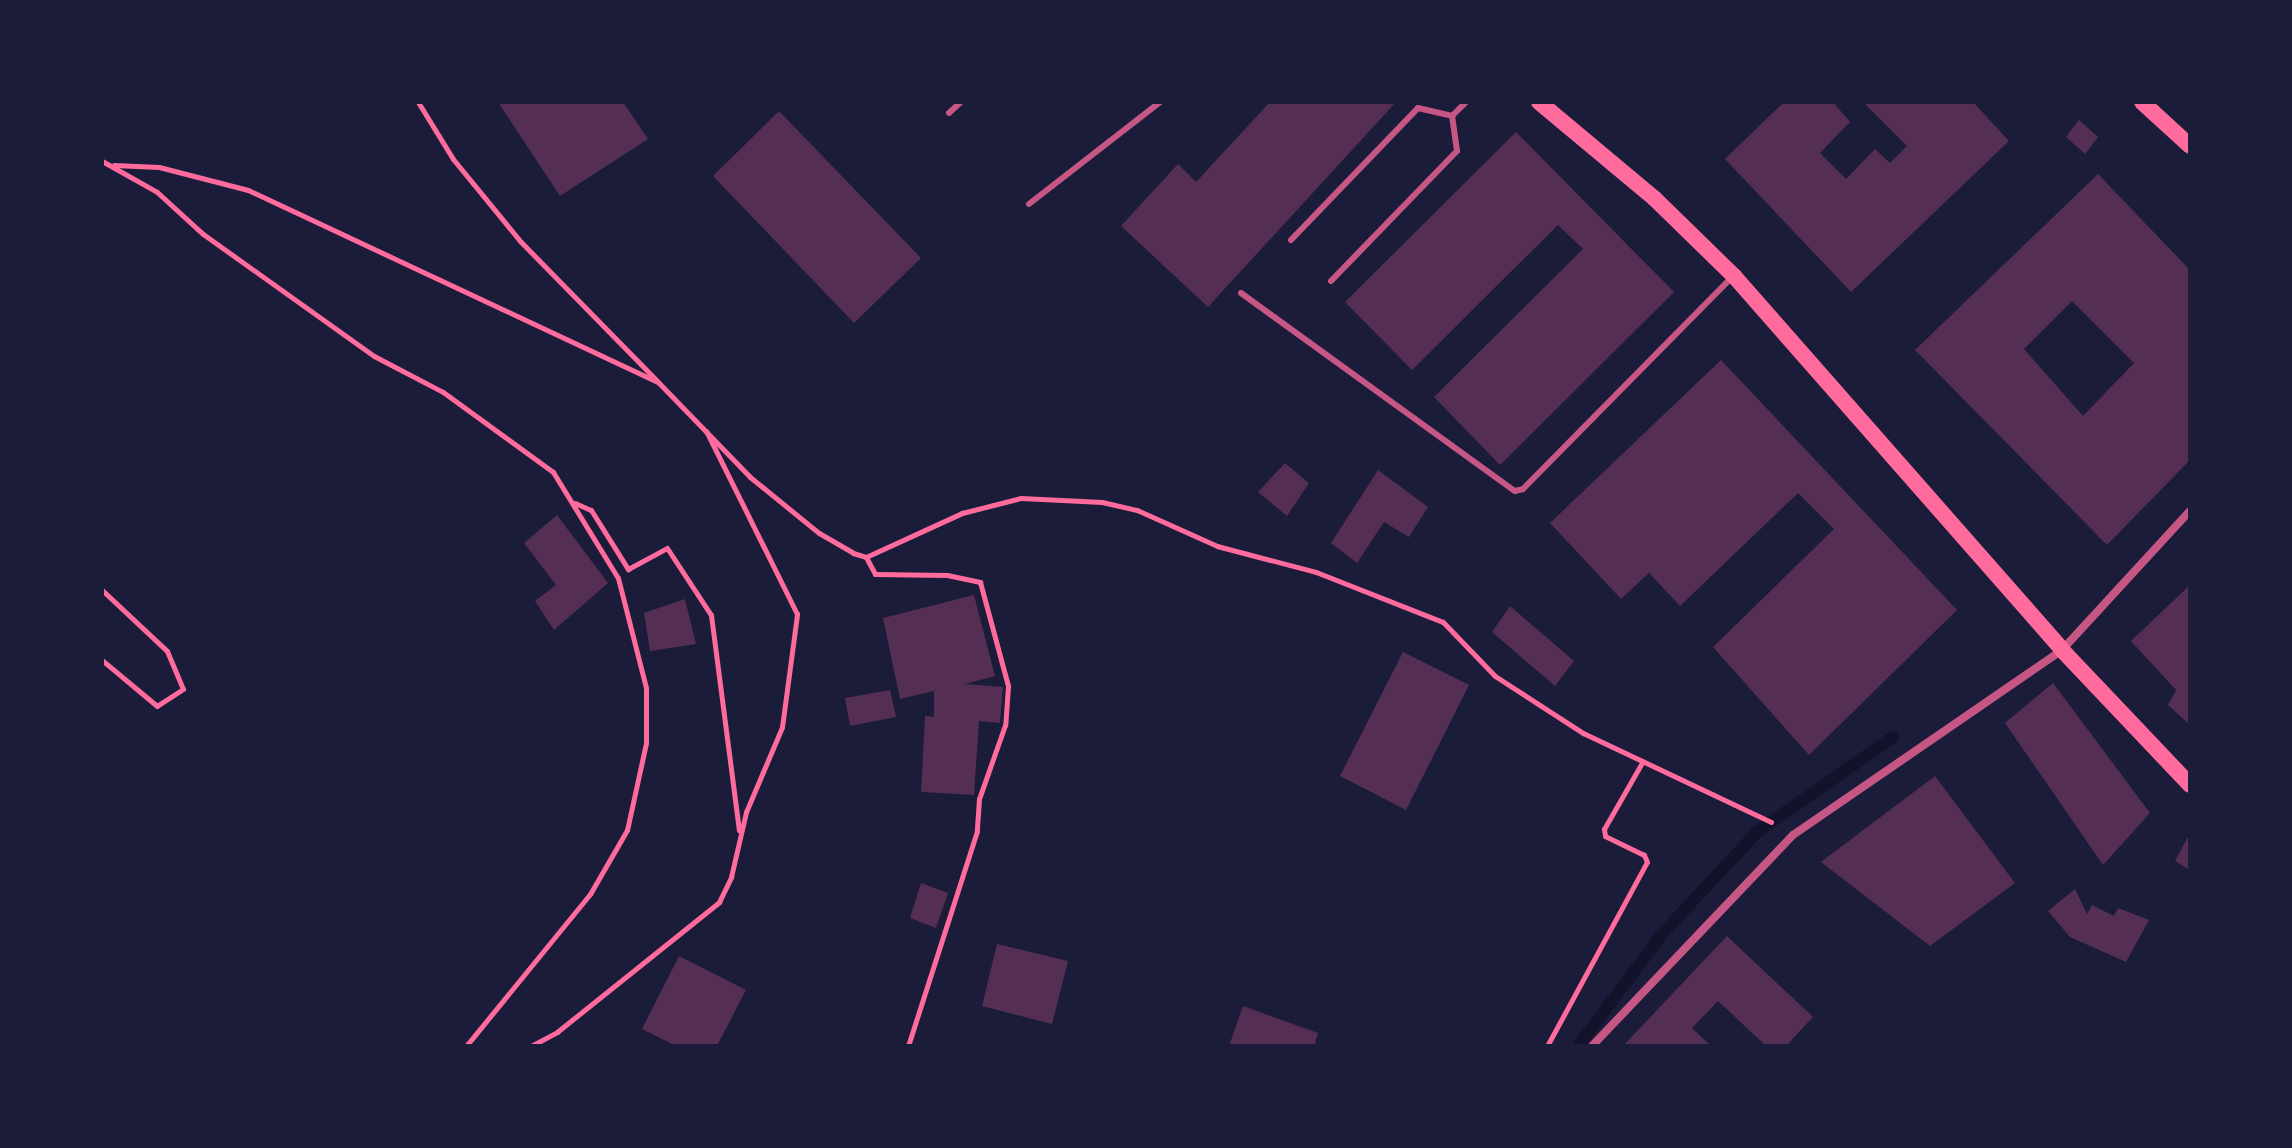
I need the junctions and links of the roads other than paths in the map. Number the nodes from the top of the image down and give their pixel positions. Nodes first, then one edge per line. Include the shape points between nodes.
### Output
1 (961, 102) edge
2 (1160, 102) edge
3 (1466, 102) edge
4 (1539, 102) edge
5 (2142, 102) edge
6 (949, 113) dead end
7 (1452, 116) junction
8 (2190, 146) edge
9 (1029, 204) dead end
10 (1291, 240) dead end
11 (1734, 276) junction
12 (1331, 281) dead end
13 (1241, 293) dead end
14 (2190, 511) edge
15 (2062, 650) junction
16 (2190, 785) edge
17 (1592, 1046) edge

1 - 6 lane
2 - 9 lane
3 - 7 lane
4 - 11 main road via 1654,198
5 - 8 main road
7 - 10 lane via 1418,108
7 - 12 lane via 1457,151
11 - 13 lane via 1523,489 1515,491
11 - 15 main road
14 - 15 street
15 - 16 main road
15 - 17 street via 1793,835

